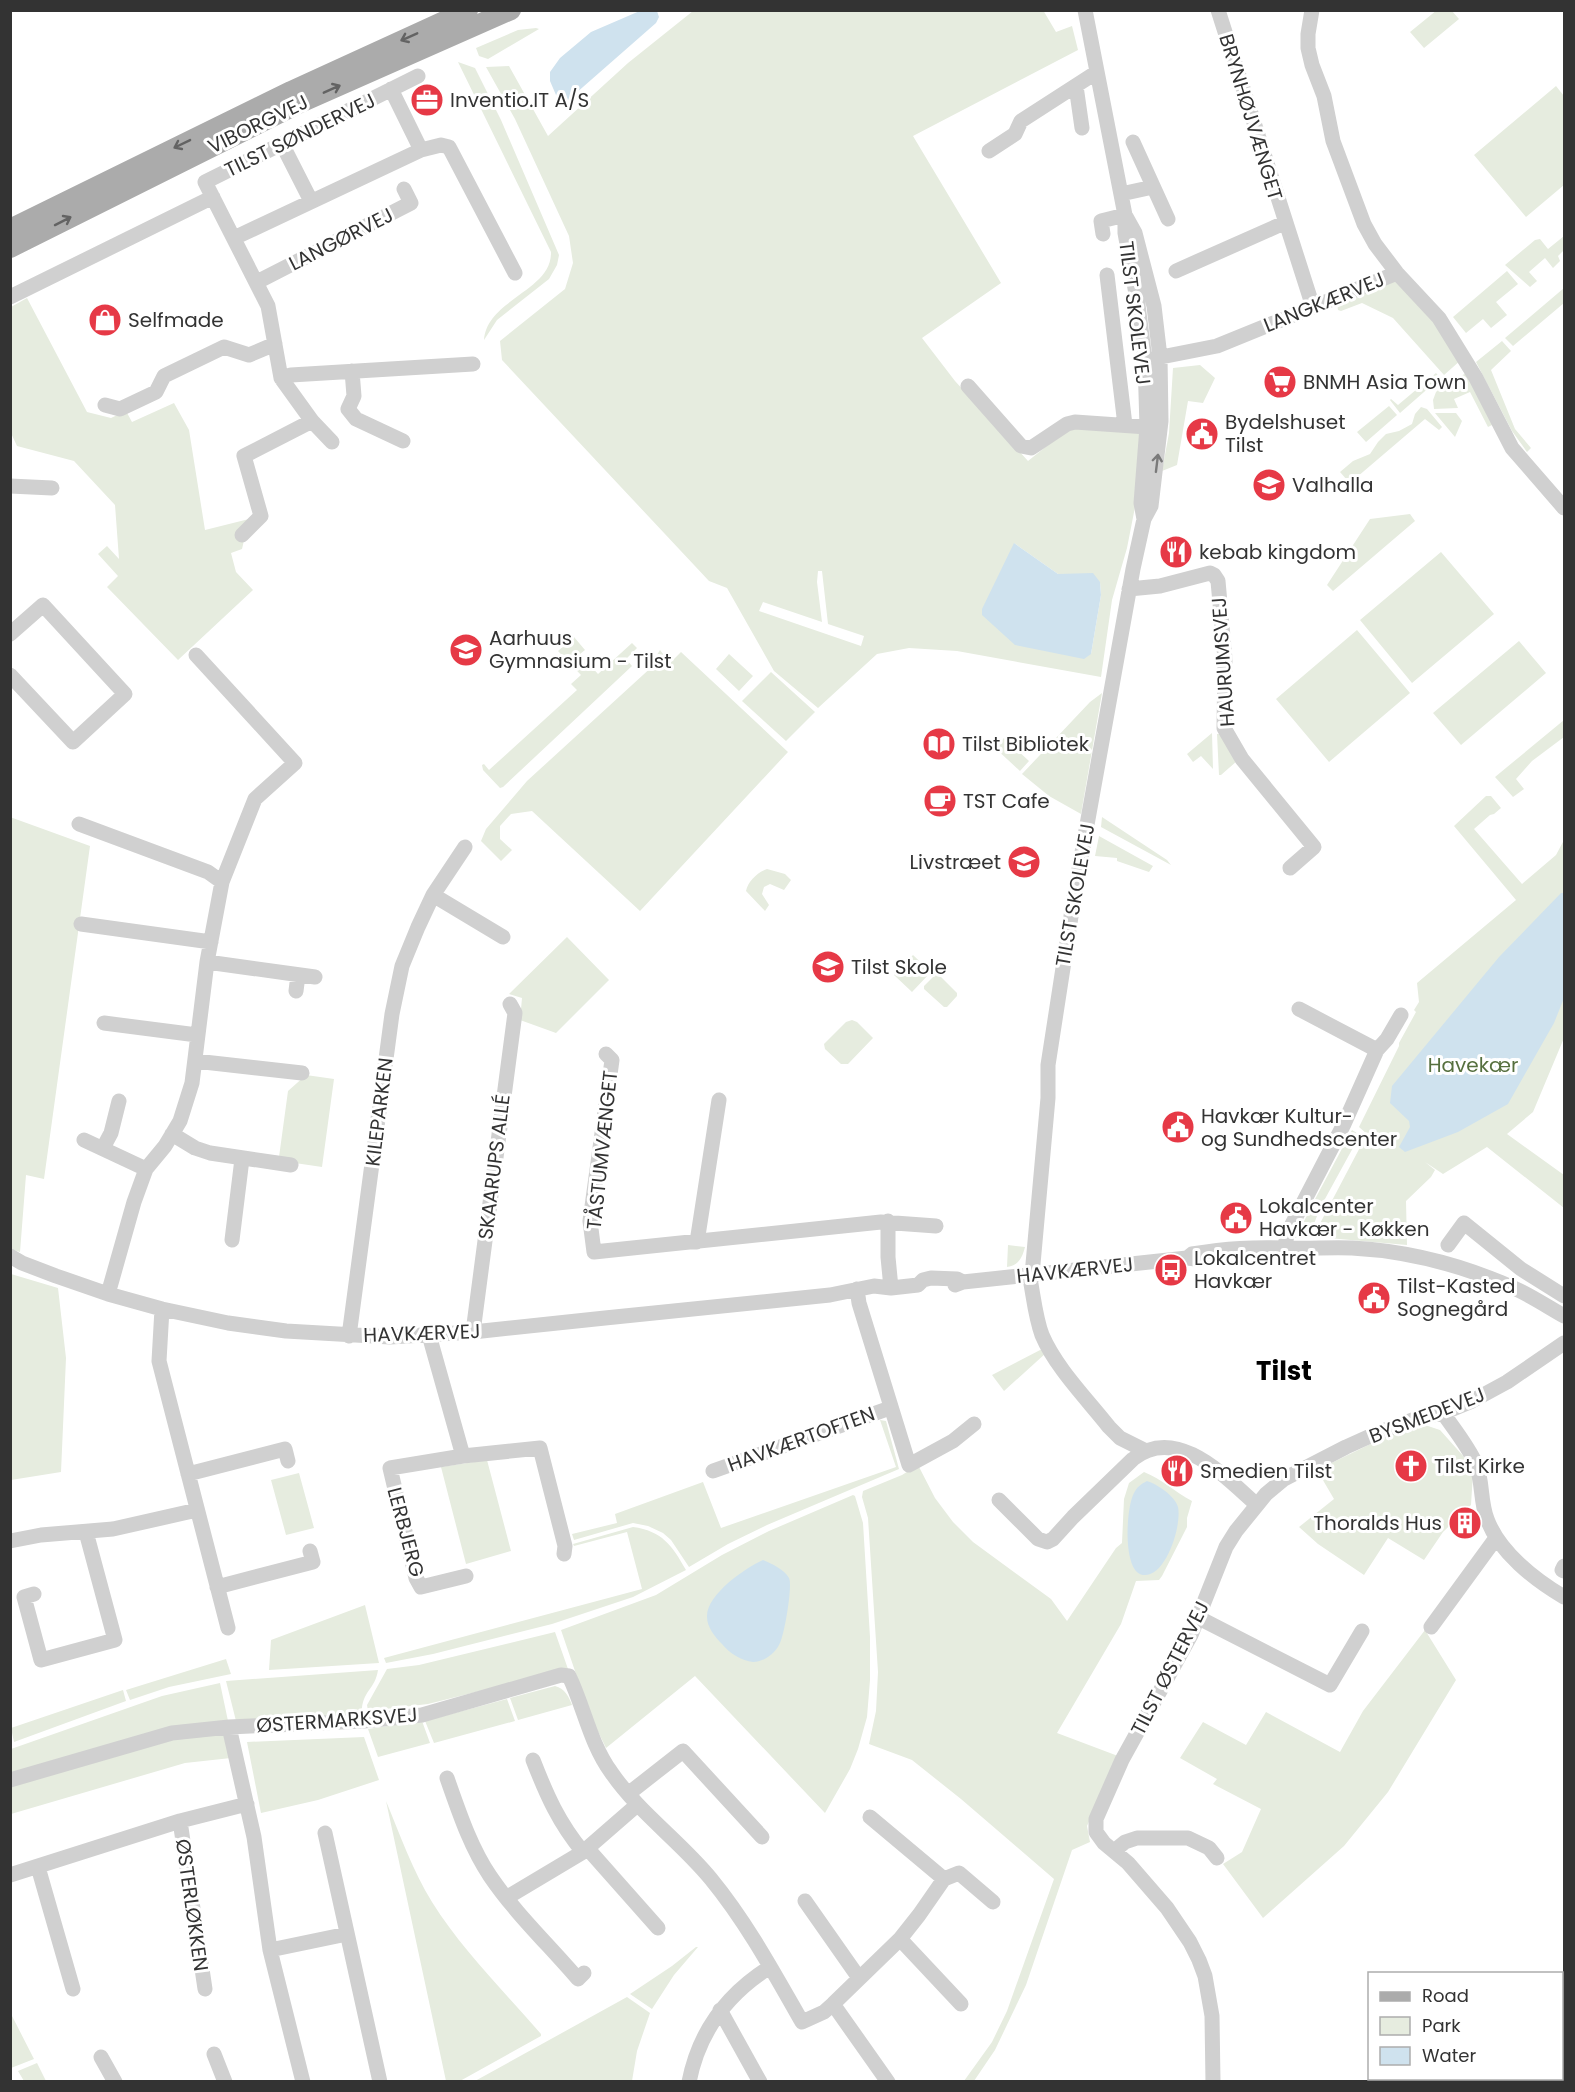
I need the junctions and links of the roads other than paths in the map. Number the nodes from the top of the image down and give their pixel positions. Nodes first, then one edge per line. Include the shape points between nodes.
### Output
1 (468, 10) edge
2 (511, 10) edge
3 (1085, 10) edge
4 (1218, 10) edge
5 (1312, 10) edge
6 (1097, 72) junction
7 (418, 76) dead end
8 (1076, 86) junction
9 (391, 89) junction
10 (1082, 128) dead end
11 (1134, 142) dead end
12 (282, 144) junction
13 (422, 150) junction
14 (989, 151) dead end
15 (1153, 187) junction
16 (404, 189) dead end
17 (1121, 194) junction
18 (213, 198) junction
19 (311, 201) junction
20 (1125, 215) junction
21 (1168, 219) dead end
22 (1284, 223) junction
23 (10, 229) edge
24 (1103, 234) dead end
25 (234, 238) junction
26 (10, 248) edge
27 (1176, 271) dead end
28 (514, 273) dead end
29 (1397, 273) junction
30 (1107, 275) dead end
31 (257, 282) junction
32 (10, 297) edge
33 (1312, 307) junction
34 (275, 344) junction
35 (1152, 358) junction
36 (473, 364) dead end
37 (352, 371) junction
38 (281, 378) junction
39 (968, 386) dead end
40 (105, 405) dead end
41 (312, 421) junction
42 (1125, 425) junction
43 (1147, 427) junction
44 (403, 441) dead end
45 (332, 442) dead end
46 (10, 486) edge
47 (52, 488) dead end
48 (1564, 508) edge
49 (1144, 519) junction
50 (242, 535) dead end
51 (1130, 589) junction
52 (10, 634) edge
53 (196, 655) dead end
54 (10, 675) edge
55 (79, 824) dead end
56 (465, 847) dead end
57 (1290, 868) dead end
58 (222, 882) junction
59 (433, 895) junction
60 (81, 924) dead end
61 (503, 937) dead end
62 (211, 942) junction
63 (207, 962) junction
64 (298, 975) junction
65 (315, 977) dead end
66 (296, 991) dead end
67 (510, 1004) dead end
68 (1299, 1009) dead end
69 (1401, 1015) dead end
70 (111, 1019) dead end
71 (197, 1035) junction
72 (1377, 1050) junction
73 (606, 1054) dead end
74 (195, 1061) junction
75 (302, 1073) dead end
76 (719, 1100) dead end
77 (119, 1101) dead end
78 (172, 1134) junction
79 (84, 1140) dead end
80 (103, 1148) junction
81 (242, 1160) junction
82 (291, 1166) dead end
83 (146, 1169) junction
84 (888, 1221) junction
85 (936, 1226) dead end
86 (232, 1240) dead end
87 (697, 1242) junction
88 (1448, 1245) dead end
89 (1285, 1248) junction
90 (14, 1261) edge
91 (1032, 1280) junction
92 (891, 1288) junction
93 (857, 1292) junction
94 (108, 1294) junction
95 (1564, 1296) edge
96 (162, 1309) junction
97 (1564, 1316) edge
98 (473, 1332) junction
99 (349, 1335) junction
100 (429, 1335) junction
101 (1564, 1343) edge
102 (890, 1408) junction
103 (1443, 1413) junction
104 (972, 1431) dead end
105 (1144, 1450) junction
106 (463, 1456) junction
107 (288, 1461) dead end
108 (713, 1471) dead end
109 (188, 1474) junction
110 (1284, 1479) joint
111 (999, 1500) dead end
112 (1257, 1505) junction
113 (197, 1510) junction
114 (86, 1532) junction
115 (1496, 1538) junction
116 (10, 1542) edge
117 (310, 1551) dead end
118 (564, 1554) dead end
119 (1564, 1566) edge
120 (1564, 1571) edge
121 (466, 1575) dead end
122 (217, 1587) junction
123 (34, 1594) dead end
124 (1564, 1597) edge
125 (1198, 1618) junction
126 (1431, 1627) dead end
127 (228, 1628) dead end
128 (1362, 1631) dead end
129 (229, 1727) junction
130 (533, 1760) dead end
131 (447, 1778) dead end
132 (10, 1780) edge
133 (633, 1800) junction
134 (248, 1804) junction
135 (870, 1817) dead end
136 (180, 1821) junction
137 (325, 1833) dead end
138 (762, 1837) dead end
139 (585, 1850) junction
140 (1114, 1851) junction
141 (1217, 1858) dead end
142 (38, 1867) junction
143 (10, 1875) edge
144 (944, 1879) junction
145 (506, 1898) junction
146 (805, 1902) dead end
147 (993, 1902) dead end
148 (658, 1928) dead end
149 (347, 1934) junction
150 (900, 1939) junction
151 (270, 1950) junction
152 (771, 1967) junction
153 (584, 1973) dead end
154 (859, 1978) junction
155 (73, 1989) dead end
156 (205, 1989) dead end
157 (833, 2004) junction
158 (961, 2004) dead end
159 (720, 2010) junction
160 (214, 2054) dead end
161 (101, 2058) dead end
162 (115, 2082) edge
163 (225, 2082) edge
164 (303, 2082) edge
165 (380, 2082) edge
166 (689, 2082) edge
167 (760, 2082) edge
168 (888, 2082) edge
169 (1213, 2082) edge

1 -> 23 main road, VIBORGVEJ via 280,96
26 -> 2 main road, VIBORGVEJ via 300,103
3 - 6 street, TILST SKOLEVEJ
4 - 22 street, BRYNHØJVÆNGET
5 - 29 street via 1308,48 1333,141 1364,224
6 - 8 street
6 - 17 street, TILST SKOLEVEJ
7 - 9 street, TILST SØNDERVEJ
8 - 10 street
8 - 14 street via 1020,122 1015,134
9 - 12 street, TILST SØNDERVEJ
9 - 13 street
11 - 15 street
12 - 18 street, TILST SØNDERVEJ via 206,182
12 - 19 street
13 - 19 street
13 - 28 street via 449,147
15 - 17 street
15 - 21 street
16 - 31 street, LANGØRVEJ via 411,203
17 - 20 street, TILST SKOLEVEJ
18 - 25 street
18 - 32 street, TILST SØNDERVEJ
19 - 25 street
20 - 24 street, TILST SKOLEVEJ via 1101,220
20 - 35 street, TILST SKOLEVEJ via 1138,305
22 - 27 street, BRYNHØJVÆNGET
22 - 33 street, BRYNHØJVÆNGET
25 - 31 street
29 - 33 street, LANGKÆRVEJ
29 - 48 street, LANGKÆRVEJ via 1439,318 1512,448
30 - 42 street
31 - 34 street via 268,306
33 - 35 street, LANGKÆRVEJ via 1217,346
34 - 38 street
34 - 40 street via 249,355 224,346 164,376 156,392 120,409
35 - 43 street, TILST SKOLEVEJ
49 -> 35 street, TILST SKOLEVEJ via 1151,506 1161,421
36 - 37 street
37 - 38 street
37 - 44 street via 354,396 348,409 356,419
38 - 41 street
39 - 42 street via 1021,446 1031,448 1075,422
41 - 45 street
41 - 50 street via 244,456 261,516
42 - 43 street
43 - 49 street, TILST SKOLEVEJ via 1141,503
46 - 47 street
49 - 51 street, TILST SKOLEVEJ
51 - 57 street, HAURUMSVEJ via 1214,574 1218,581 1225,659 1224,729 1242,759 1314,847
51 - 91 street, TILST SKOLEVEJ via 1052,1036
52 - 54 street via 43,605 125,694 73,742
53 - 58 street via 295,763 255,799
55 - 58 street via 208,872
56 - 59 street, KILEPARKEN
58 - 62 street
59 - 61 street
59 - 99 street, KILEPARKEN via 402,966 392,1014
60 - 62 street via 112,924
62 - 63 street
63 - 64 street
63 - 71 street
64 - 65 street
64 - 66 street
67 - 98 street, SKAARUPS ALLÉ via 515,1013
68 - 72 street
69 - 72 street
70 - 71 street
71 - 74 street
72 - 89 street via 1287,1234
73 - 87 street, TÅSTUMVÆNGET via 612,1060 590,1221 594,1252
74 - 75 street via 283,1078
74 - 78 street via 187,1099
76 - 87 street
77 - 80 street
78 - 81 street via 195,1148
78 - 83 street
79 - 80 street
80 - 83 street
81 - 82 street
81 - 86 street
83 - 94 street
84 - 85 street, TÅSTUMVÆNGET
84 - 87 street, TÅSTUMVÆNGET
84 - 92 street
88 - 95 street via 1464,1223 1521,1269
89 - 91 street, HAVKÆRVEJ
89 - 97 street, HAVKÆRVEJ via 1353,1248 1442,1263 1518,1290
90 - 94 street, HAVKÆRVEJ
91 - 92 street, HAVKÆRVEJ
91 - 105 street via 1036,1315 1050,1352 1109,1427 1120,1438
92 - 93 street, HAVKÆRVEJ via 875,1294
93 - 98 street, HAVKÆRVEJ
93 - 102 street, HAVKÆRTOFTEN
94 - 96 street, HAVKÆRVEJ
96 - 99 street, HAVKÆRVEJ via 228,1323
96 - 109 street via 159,1361
98 - 100 street, HAVKÆRVEJ
99 - 100 street, HAVKÆRVEJ
100 - 106 street
101 - 103 street, BYSMEDEVEJ via 1507,1382
102 - 104 street, HAVKÆRTOFTEN via 909,1465
102 - 108 street, HAVKÆRTOFTEN
103 - 110 street, BYSMEDEVEJ via 1377,1433
103 - 115 street via 1475,1462 1486,1518
105 - 111 street via 1047,1542 1038,1539
105 - 112 street via 1162,1447 1200,1458
106 - 118 street, LERBJERG via 540,1448
106 - 121 street, LERBJERG via 390,1468 421,1587
107 - 109 street via 285,1449
109 - 113 street
110 - 112 street, TILST ØSTERVEJ
112 - 125 street, TILST ØSTERVEJ via 1226,1547
113 - 114 street
113 - 122 street
114 - 116 street
114 - 123 street via 115,1640 41,1660 24,1597
115 - 124 street via 1533,1575
115 - 126 street
117 - 122 street via 313,1562
119 - 120 street
122 - 127 street
125 - 128 street via 1330,1685
125 - 140 street, TILST ØSTERVEJ via 1122,1760 1096,1819 1099,1838
129 - 132 street, ØSTERMARKSVEJ via 172,1733
129 - 133 street, ØSTERMARKSVEJ via 354,1722 422,1714 569,1676 609,1770
129 - 134 street
130 - 139 street via 552,1808 569,1836
131 - 145 street via 473,1846
133 - 138 street via 682,1751
133 - 139 street
133 - 152 street, ØSTERMARKSVEJ via 710,1878
134 - 136 street, ØSTERLØKKEN
134 - 151 street
135 - 144 street
136 - 142 street, ØSTERLØKKEN
136 - 156 street, ØSTERLØKKEN
137 - 149 street
139 - 145 street
139 - 148 street
140 - 141 street via 1137,1838 1188,1838 1209,1848
140 - 169 street via 1167,1908 1199,1960 1212,2016
142 - 143 street, ØSTERLØKKEN
142 - 155 street
144 - 147 street via 958,1873
144 - 150 street, ØSTERMARKSVEJ
145 - 153 street via 578,1978
146 - 154 street
149 - 151 street
149 - 165 street
150 - 154 street, ØSTERMARKSVEJ
150 - 158 street
151 - 164 street
152 - 157 street, ØSTERMARKSVEJ via 802,2022 824,2013
152 - 159 street via 744,1985
154 - 157 street, ØSTERMARKSVEJ
157 - 168 street
159 - 166 street via 698,2048
159 - 167 street
160 - 163 street
161 - 162 street

